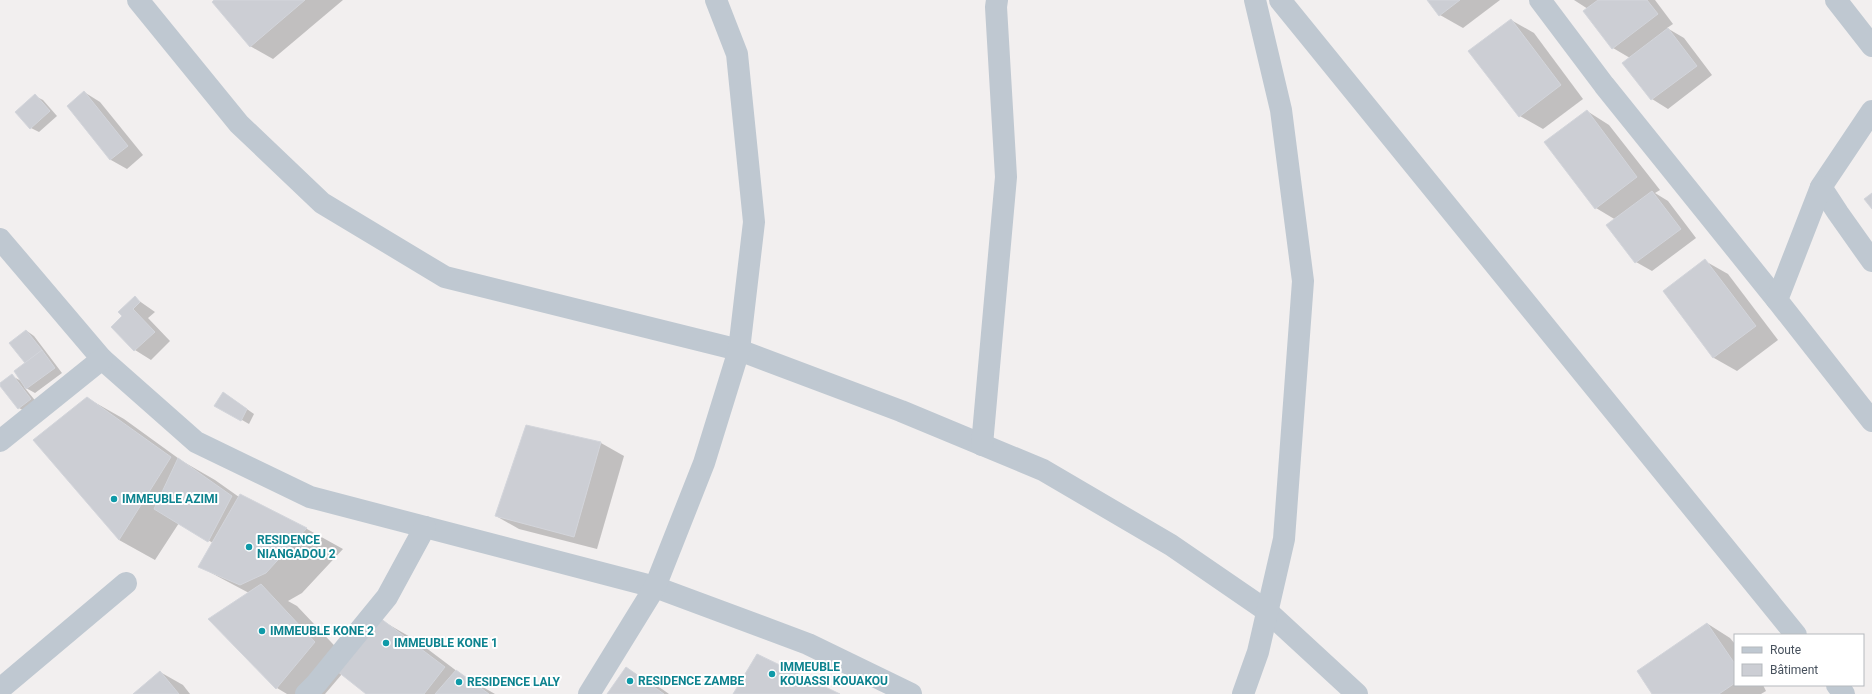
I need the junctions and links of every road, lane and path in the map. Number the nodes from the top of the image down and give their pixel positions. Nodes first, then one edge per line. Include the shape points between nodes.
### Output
1 (138, 0) edge
2 (716, 0) edge
3 (997, 0) edge
4 (1255, 0) edge
5 (1280, 0) edge
6 (1540, 0) edge
7 (1836, 0) edge
8 (1872, 46) edge
9 (1872, 111) edge
10 (1821, 187) junction
11 (0, 239) edge
12 (1872, 261) edge
13 (1776, 300) junction
14 (739, 350) junction
15 (102, 359) junction
16 (1872, 421) edge
17 (0, 441) edge
18 (982, 445) junction
19 (425, 527) junction
20 (126, 583) dead end
21 (655, 587) junction
22 (1267, 611) junction
23 (1795, 634) edge
24 (1838, 686) edge
25 (0, 689) edge
26 (897, 691) edge
27 (306, 694) edge
28 (589, 694) edge
29 (1243, 694) edge
30 (1357, 694) edge
31 (1844, 694) edge

1 - 14 street via 239,124 322,203 445,277
2 - 14 street via 737,54 754,222
3 - 18 street via 1006,177
4 - 22 street via 1281,110 1303,281 1284,539
5 - 23 street
6 - 13 street via 1604,85
7 - 8 street
9 - 10 street
10 - 12 street
10 - 13 street
11 - 15 street
13 - 16 street
14 - 18 street via 901,411
14 - 21 street via 704,463
15 - 17 street
15 - 19 street via 196,442 310,497
18 - 22 street via 1049,474 1171,545
19 - 21 street
19 - 27 street via 387,597
20 - 25 street
21 - 26 street via 808,644
21 - 28 street
22 - 29 street via 1258,652
22 - 30 street
24 - 31 street

